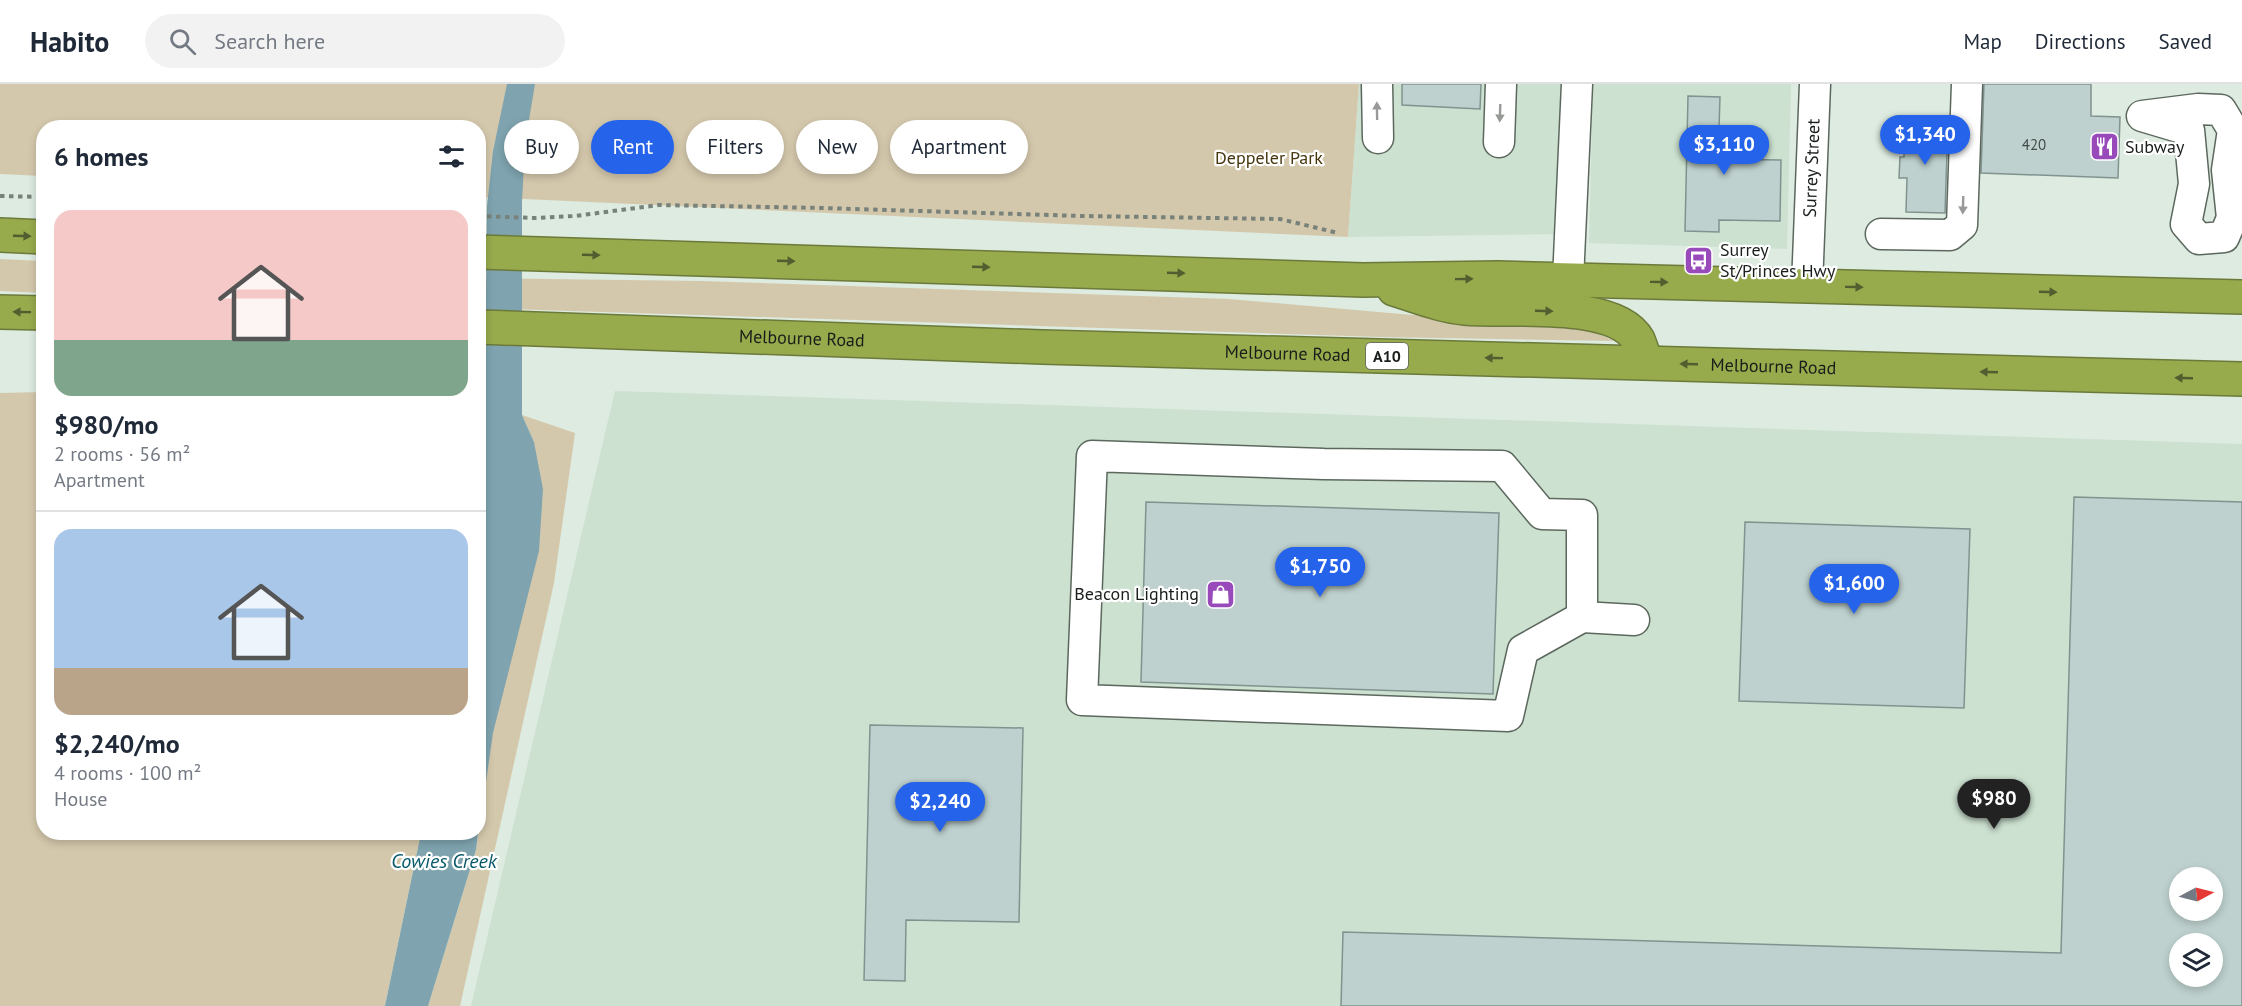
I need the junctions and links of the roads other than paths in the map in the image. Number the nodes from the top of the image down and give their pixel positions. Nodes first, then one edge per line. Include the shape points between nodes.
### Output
1 (1377, 84) edge
2 (1501, 84) edge
3 (1577, 84) edge
4 (1815, 84) edge
5 (1967, 84) edge
6 (2142, 117) joint
7 (1378, 138) dead end
8 (1499, 142) dead end
9 (1881, 234) dead end
10 (0, 235) edge
11 (36, 237) edge
12 (486, 252) edge
13 (1363, 280) junction
14 (1568, 280) junction
15 (1808, 286) junction
16 (2242, 297) edge
17 (0, 312) edge
18 (36, 313) edge
19 (486, 327) edge
20 (1646, 362) junction
21 (2242, 379) edge
22 (1582, 616) junction
23 (1635, 620) dead end

7 -> 1 street
2 -> 8 street
3 - 14 street
4 - 15 street, Surrey Street
5 -> 9 street via 1962,225 1950,235
6 - 6 street via 2198,109 2221,110 2233,130 2227,170 2232,218 2224,237 2199,239 2186,224 2194,184 2189,130
10 -> 11 highway
12 -> 13 highway
13 -> 14 highway
13 -> 20 highway via 1464,308 1605,317 1637,339
14 -> 15 highway
15 -> 16 highway
18 -> 17 highway
20 -> 19 highway, Melbourne Road / A10 via 1042,347
21 -> 20 highway, Melbourne Road / A10
22 - 22 street via 1582,515 1542,514 1502,466 1092,456 1082,700 1508,716 1523,650
22 - 23 street

